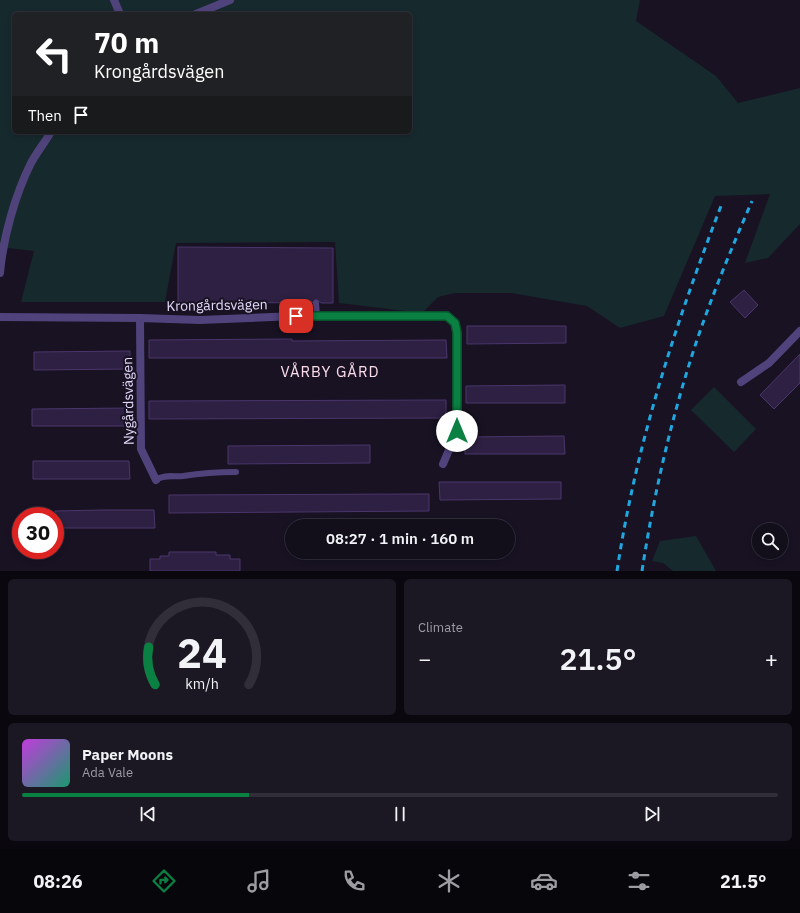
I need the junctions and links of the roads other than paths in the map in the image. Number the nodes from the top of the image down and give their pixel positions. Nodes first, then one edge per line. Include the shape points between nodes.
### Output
1 (114, 0) edge
2 (230, 0) edge
3 (119, 12) edge
4 (201, 12) edge
5 (50, 134) edge
6 (0, 273) edge
7 (316, 303) dead end
8 (317, 316) junction
9 (0, 317) edge
10 (140, 318) junction
11 (800, 331) edge
12 (741, 382) dead end
13 (443, 464) dead end
14 (236, 472) dead end
15 (156, 480) joint

1 - 3 street
2 - 4 street
5 - 6 street via 31,163 11,215 2,249
7 - 8 lane
8 - 10 street, Krongårdsvägen via 200,320
8 - 13 street, Krongårdsvägen via 447,316 455,323 457,431
9 - 10 street, Krongårdsvägen
10 - 15 street, Nygårdsvägen via 141,449
11 - 12 street via 768,363
14 - 15 lane via 160,476

